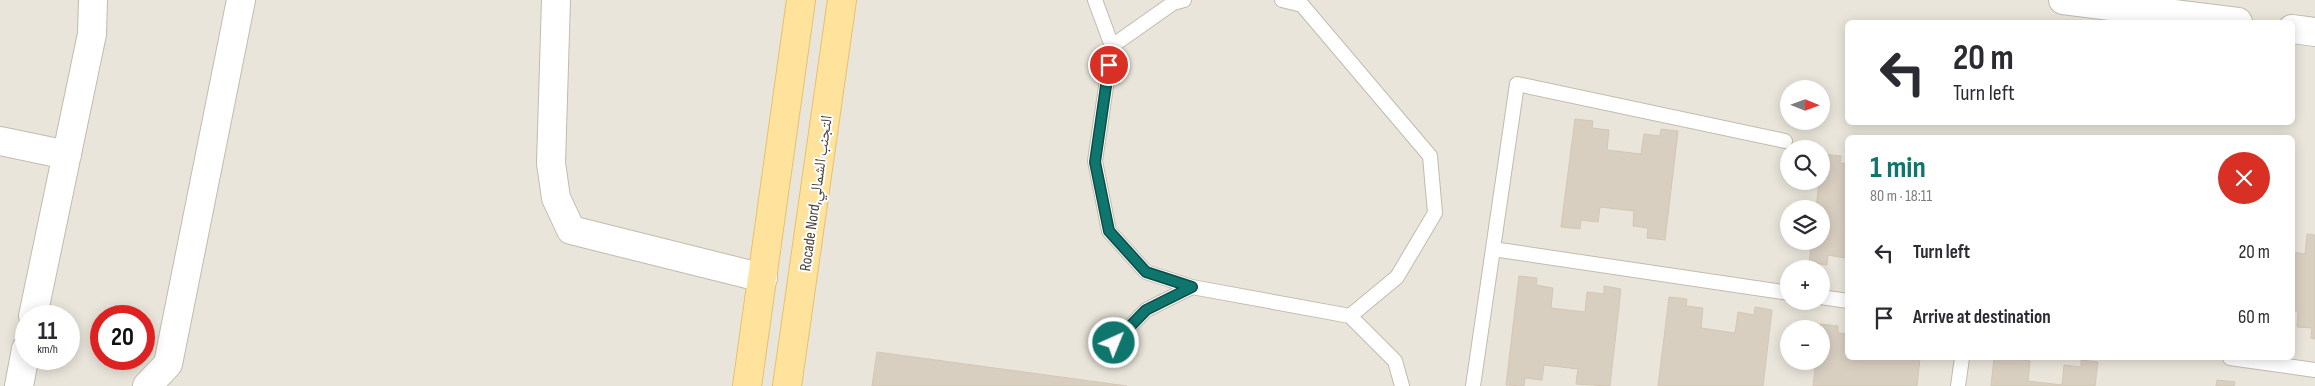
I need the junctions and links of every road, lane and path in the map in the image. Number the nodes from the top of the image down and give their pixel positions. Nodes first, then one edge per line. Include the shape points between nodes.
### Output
1 (93, 0) edge
2 (241, 0) edge
3 (556, 0) edge
4 (802, 0) edge
5 (842, 0) edge
6 (1095, 0) edge
7 (1184, 0) edge
8 (1282, 0) edge
9 (2063, 0) edge
10 (2222, 20) edge
11 (2295, 30) edge
12 (2315, 32) edge
13 (1112, 46) junction
14 (1780, 140) edge
15 (0, 141) edge
16 (67, 155) junction
17 (1493, 249) junction
18 (763, 278) junction
19 (1192, 287) junction
20 (1780, 292) edge
21 (1830, 298) edge
22 (1845, 301) edge
23 (35, 305) edge
24 (1350, 316) junction
25 (1104, 354) dead end
26 (1962, 360) edge
27 (2244, 360) edge
28 (21, 370) edge
29 (2315, 370) edge
30 (18, 386) edge
31 (147, 386) edge
32 (747, 386) edge
33 (787, 386) edge
34 (1402, 386) edge
35 (1473, 386) edge
36 (1958, 386) edge

1 - 16 street via 92,34
2 - 31 street via 168,364
3 - 18 street via 552,163 556,198 571,230
4 - 18 main road
5 - 33 main road, Rocade Nord,التجنب الشمالي
6 - 13 lane
7 - 13 lane via 1173,2
8 - 24 lane via 1302,5 1430,156 1436,213 1397,277
9 - 10 street
11 - 12 street
13 - 19 lane via 1095,162 1109,231 1146,272
14 - 17 lane via 1517,84
15 - 16 street
16 - 23 street
17 - 20 lane
17 - 35 lane
18 - 32 main road
19 - 24 lane
19 - 25 lane via 1146,310
21 - 22 lane
24 - 34 lane via 1395,360
26 - 36 lane
27 - 29 lane
28 - 30 street

